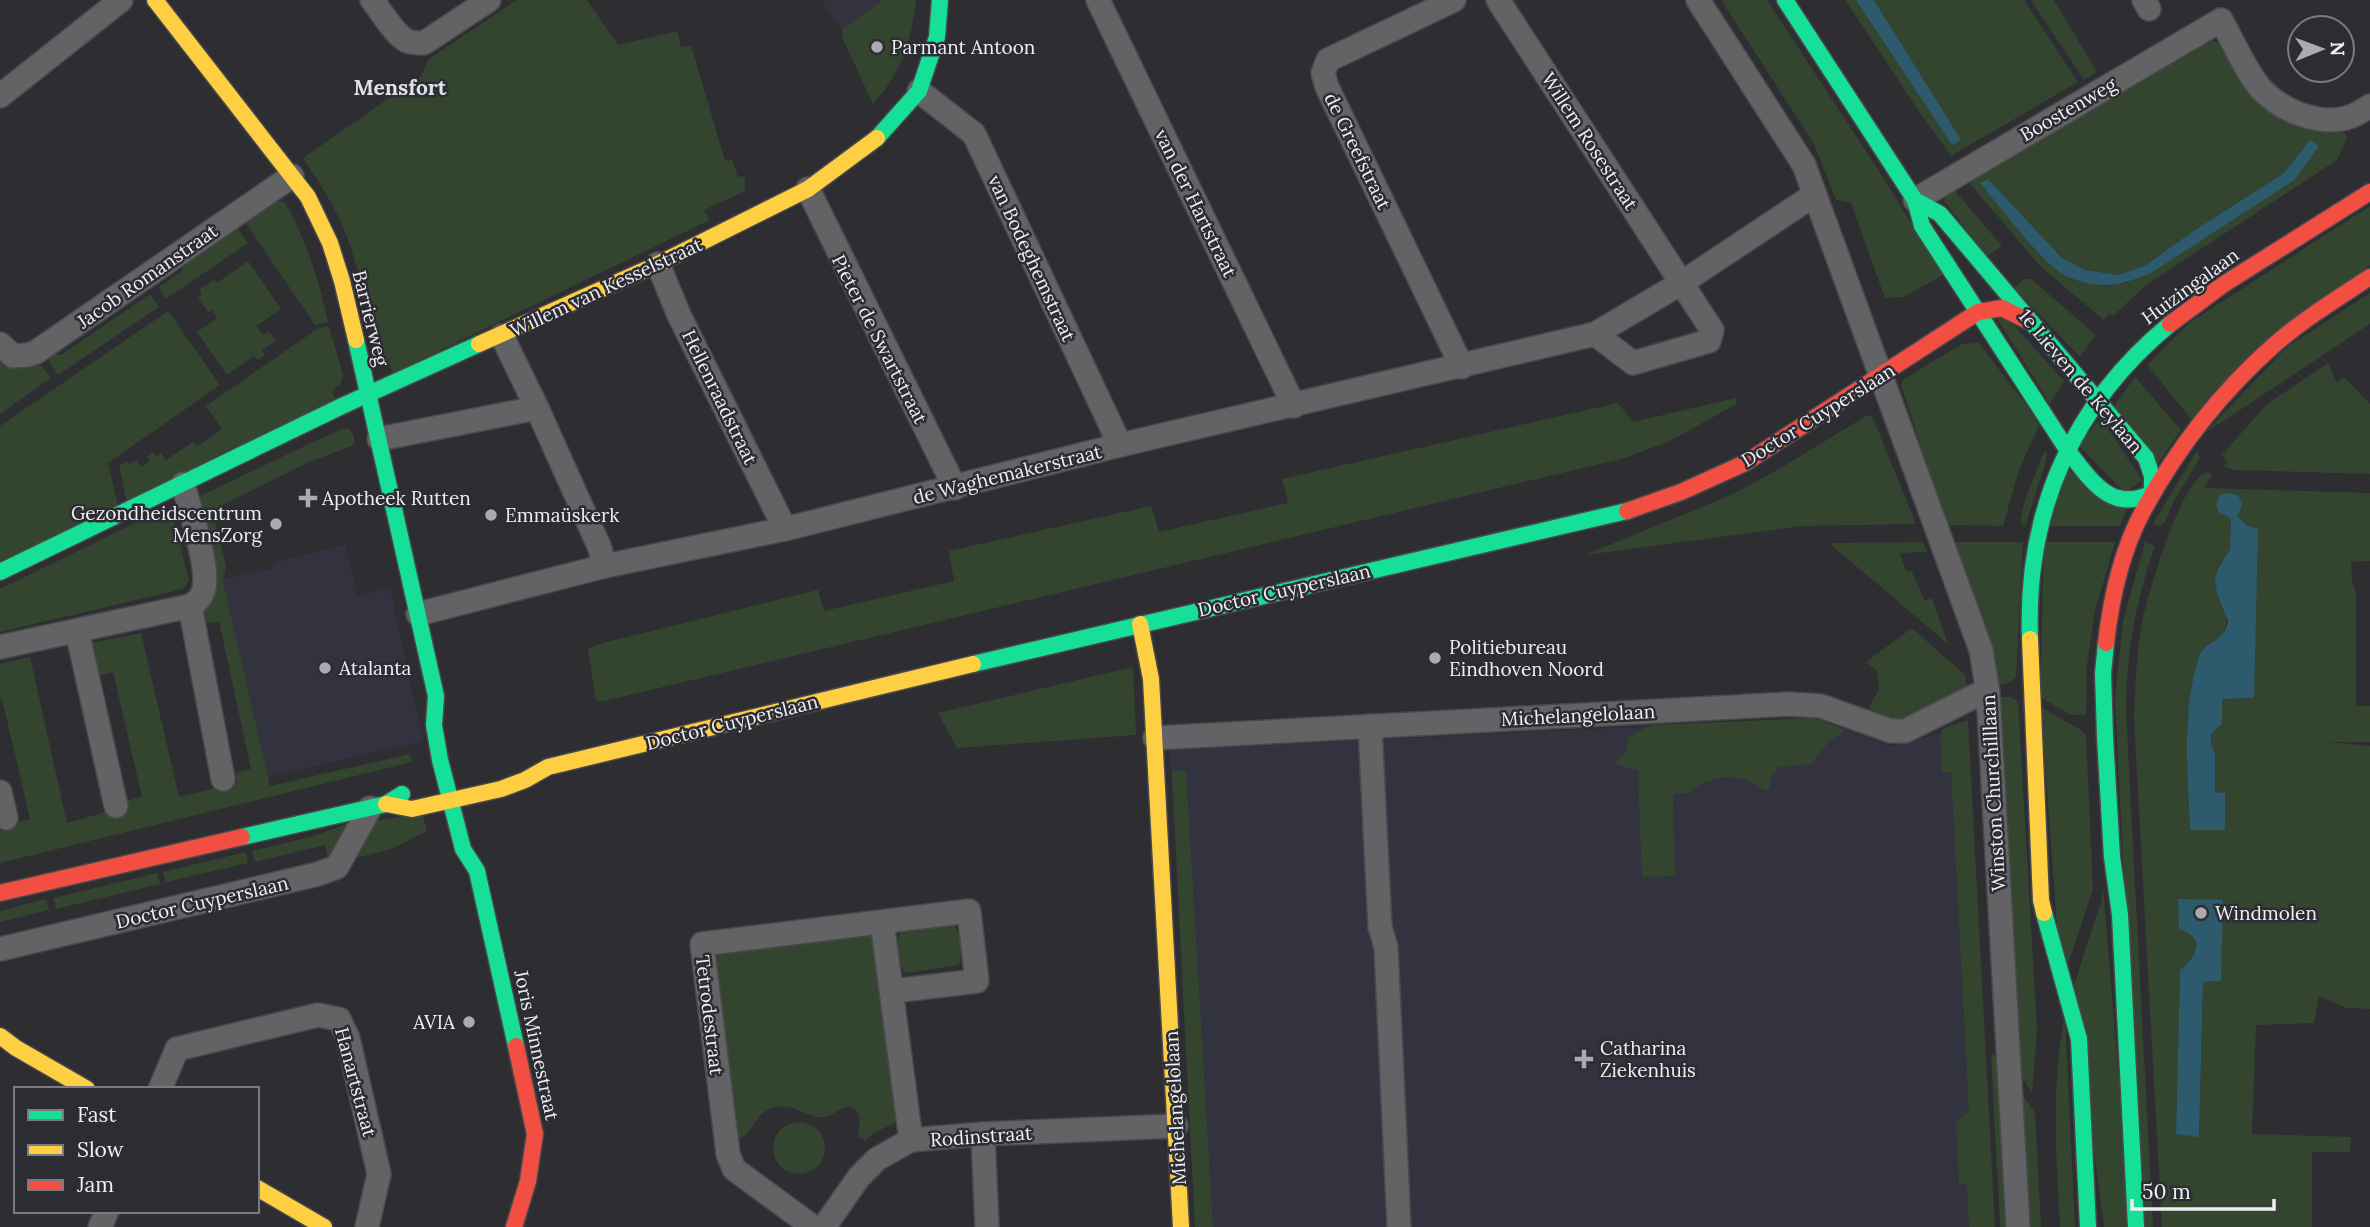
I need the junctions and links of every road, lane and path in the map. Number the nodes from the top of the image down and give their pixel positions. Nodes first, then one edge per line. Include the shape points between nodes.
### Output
1 (121, 0) edge
2 (155, 0) edge
3 (372, 0) edge
4 (489, 0) edge
5 (943, 0) edge
6 (1098, 0) edge
7 (1454, 0) edge
8 (1498, 0) edge
9 (1698, 0) edge
10 (1785, 0) edge
11 (2225, 10) edge
12 (2, 91) edge
13 (919, 91) junction
14 (2370, 106) edge
15 (292, 176) junction
16 (808, 189) junction
17 (2370, 192) edge
18 (1814, 195) junction
19 (1915, 200) junction
20 (658, 264) junction
21 (1988, 271) junction
22 (2370, 277) edge
23 (1683, 282) junction
24 (1978, 312) junction
25 (2028, 321) junction
26 (1595, 334) junction
27 (502, 336) junction
28 (0, 344) edge
29 (1462, 367) junction
30 (1881, 376) junction
31 (369, 396) junction
32 (2098, 400) junction
33 (1294, 406) junction
34 (537, 408) junction
35 (379, 439) junction
36 (1120, 445) junction
37 (2068, 451) junction
38 (183, 484) junction
39 (955, 488) junction
40 (2152, 493) junction
41 (785, 529) junction
42 (604, 566) junction
43 (0, 572) edge
44 (190, 606) junction
45 (418, 614) junction
46 (1139, 624) junction
47 (77, 631) junction
48 (0, 646) edge
49 (1988, 693) junction
50 (436, 696) junction
51 (451, 719) dead end
52 (1370, 726) junction
53 (1155, 738) junction
54 (512, 767) dead end
55 (548, 767) junction
56 (223, 779) dead end
57 (440, 784) junction
58 (414, 790) dead end
59 (0, 792) edge
60 (450, 801) junction
61 (472, 802) junction
62 (116, 806) dead end
63 (377, 806) junction
64 (6, 818) dead end
65 (480, 840) dead end
66 (477, 871) junction
67 (0, 893) edge
68 (883, 922) junction
69 (0, 949) edge
70 (893, 991) junction
71 (0, 1036) edge
72 (84, 1087) edge
73 (161, 1087) edge
74 (1176, 1126) junction
75 (983, 1134) junction
76 (911, 1140) junction
77 (259, 1189) edge
78 (324, 1227) edge
79 (366, 1227) edge
80 (514, 1227) edge
81 (813, 1227) edge
82 (824, 1227) edge
83 (987, 1227) edge
84 (1181, 1227) edge
85 (1399, 1227) edge
86 (2018, 1227) edge
87 (2088, 1227) edge
88 (2136, 1227) edge

1 - 12 street
2 - 15 street, Barrierweg
3 - 4 street via 398,33 416,43 424,43
5 - 13 street, Willem van Kesselstraat via 937,37
6 - 33 street, van der Hartstraat
7 - 29 street, de Greefstraat via 1328,60 1323,73
8 - 23 street, Willem Rosestraat
9 - 18 street via 1804,165
10 - 19 street, 1e Lieven de Keylaan
11 - 14 street via 2260,88 2274,102 2319,119 2345,119
11 - 19 street, Boostenweg
13 - 16 street, Willem van Kesselstraat via 882,134
13 - 36 street, van Bodeghemstraat via 974,134
15 - 28 street, Jacob Romanstraat via 37,351 13,356
15 - 31 street, Barrierweg via 308,197 330,243
16 - 20 street, Willem van Kesselstraat
16 - 39 street, Pieter de Swartstraat
17 - 32 street, Huizingalaan via 2193,304 2129,361
18 - 23 street, de Waghemakerstraat
18 - 30 street
19 - 21 street, 1e Lieven de Keylaan via 1940,214
19 - 24 street, 1e Lieven de Keylaan via 1922,226
20 - 27 street, Willem van Kesselstraat
20 - 41 street, Hellenraadstraat
21 - 24 street via 1987,290
21 - 25 street, 1e Lieven de Keylaan
22 - 40 street via 2276,343 2229,387
23 - 26 street, de Waghemakerstraat
23 - 26 street via 1712,330 1709,341 1633,363
24 - 25 street via 2002,308
24 - 30 street, Doctor Cuyperslaan
24 - 37 street, 1e Lieven de Keylaan
25 - 32 street, 1e Lieven de Keylaan
26 - 29 street, de Waghemakerstraat
27 - 31 street, Willem van Kesselstraat
27 - 34 street
29 - 33 street, de Waghemakerstraat
30 - 46 street, Doctor Cuyperslaan via 1745,463 1636,509
30 - 49 street, Winston Churchilllaan via 1981,650
31 - 35 street, Barrierweg
31 - 38 street, Willem van Kesselstraat
32 - 37 street, Huizingalaan
32 - 40 street, 1e Lieven de Keylaan via 2146,458
33 - 36 street, de Waghemakerstraat
34 - 35 street
34 - 42 street
35 - 45 street, Barrierweg
36 - 39 street, de Waghemakerstraat
37 - 40 street, 1e Lieven de Keylaan via 2106,493 2130,502
37 - 87 street via 2038,530 2029,618 2041,900 2078,1039
38 - 43 street, Willem van Kesselstraat
38 - 44 street via 206,572 203,593
39 - 41 street, de Waghemakerstraat
40 - 88 street via 2126,552 2110,612 2103,673
41 - 42 street, de Waghemakerstraat
42 - 45 street, de Waghemakerstraat
44 - 47 street
44 - 56 street
45 - 50 street, Barrierweg
46 - 53 street, Michelangelolaan via 1151,679
46 - 55 street, Doctor Cuyperslaan
47 - 48 street
47 - 62 street
49 - 52 street, Michelangelolaan via 1905,732 1821,706 1788,704
49 - 86 street, Winston Churchilllaan
50 - 51 street, Barrierweg
50 - 57 street, Barrierweg
52 - 53 street, Michelangelolaan
52 - 85 street
53 - 74 street, Michelangelolaan
54 - 55 street, Doctor Cuyperslaan
55 - 61 street, Doctor Cuyperslaan
57 - 60 street, Barrierweg
57 - 61 street via 467,778
58 - 63 street, Doctor Cuyperslaan
59 - 64 street
60 - 61 street, Doctor Cuyperslaan
60 - 63 street, Doctor Cuyperslaan via 412,810
60 - 66 street, Joris Minnestraat via 463,849
63 - 67 street, Doctor Cuyperslaan
63 - 69 street, Doctor Cuyperslaan via 337,867
65 - 66 street, Joris Minnestraat
66 - 80 street, Joris Minnestraat via 535,1134 528,1181
68 - 70 street
68 - 70 street, Tetrodestraat via 969,911 977,981
68 - 81 street, Tetrodestraat via 702,944 728,1154 734,1169
70 - 76 street
71 - 72 street
73 - 79 street, Hanartstraat via 177,1049 318,1015 339,1019 348,1038 379,1174
74 - 75 street, Rodinstraat
74 - 84 street, Michelangelolaan
75 - 76 street, Rodinstraat
75 - 83 street
76 - 82 street, Rodinstraat via 877,1158
77 - 78 street

